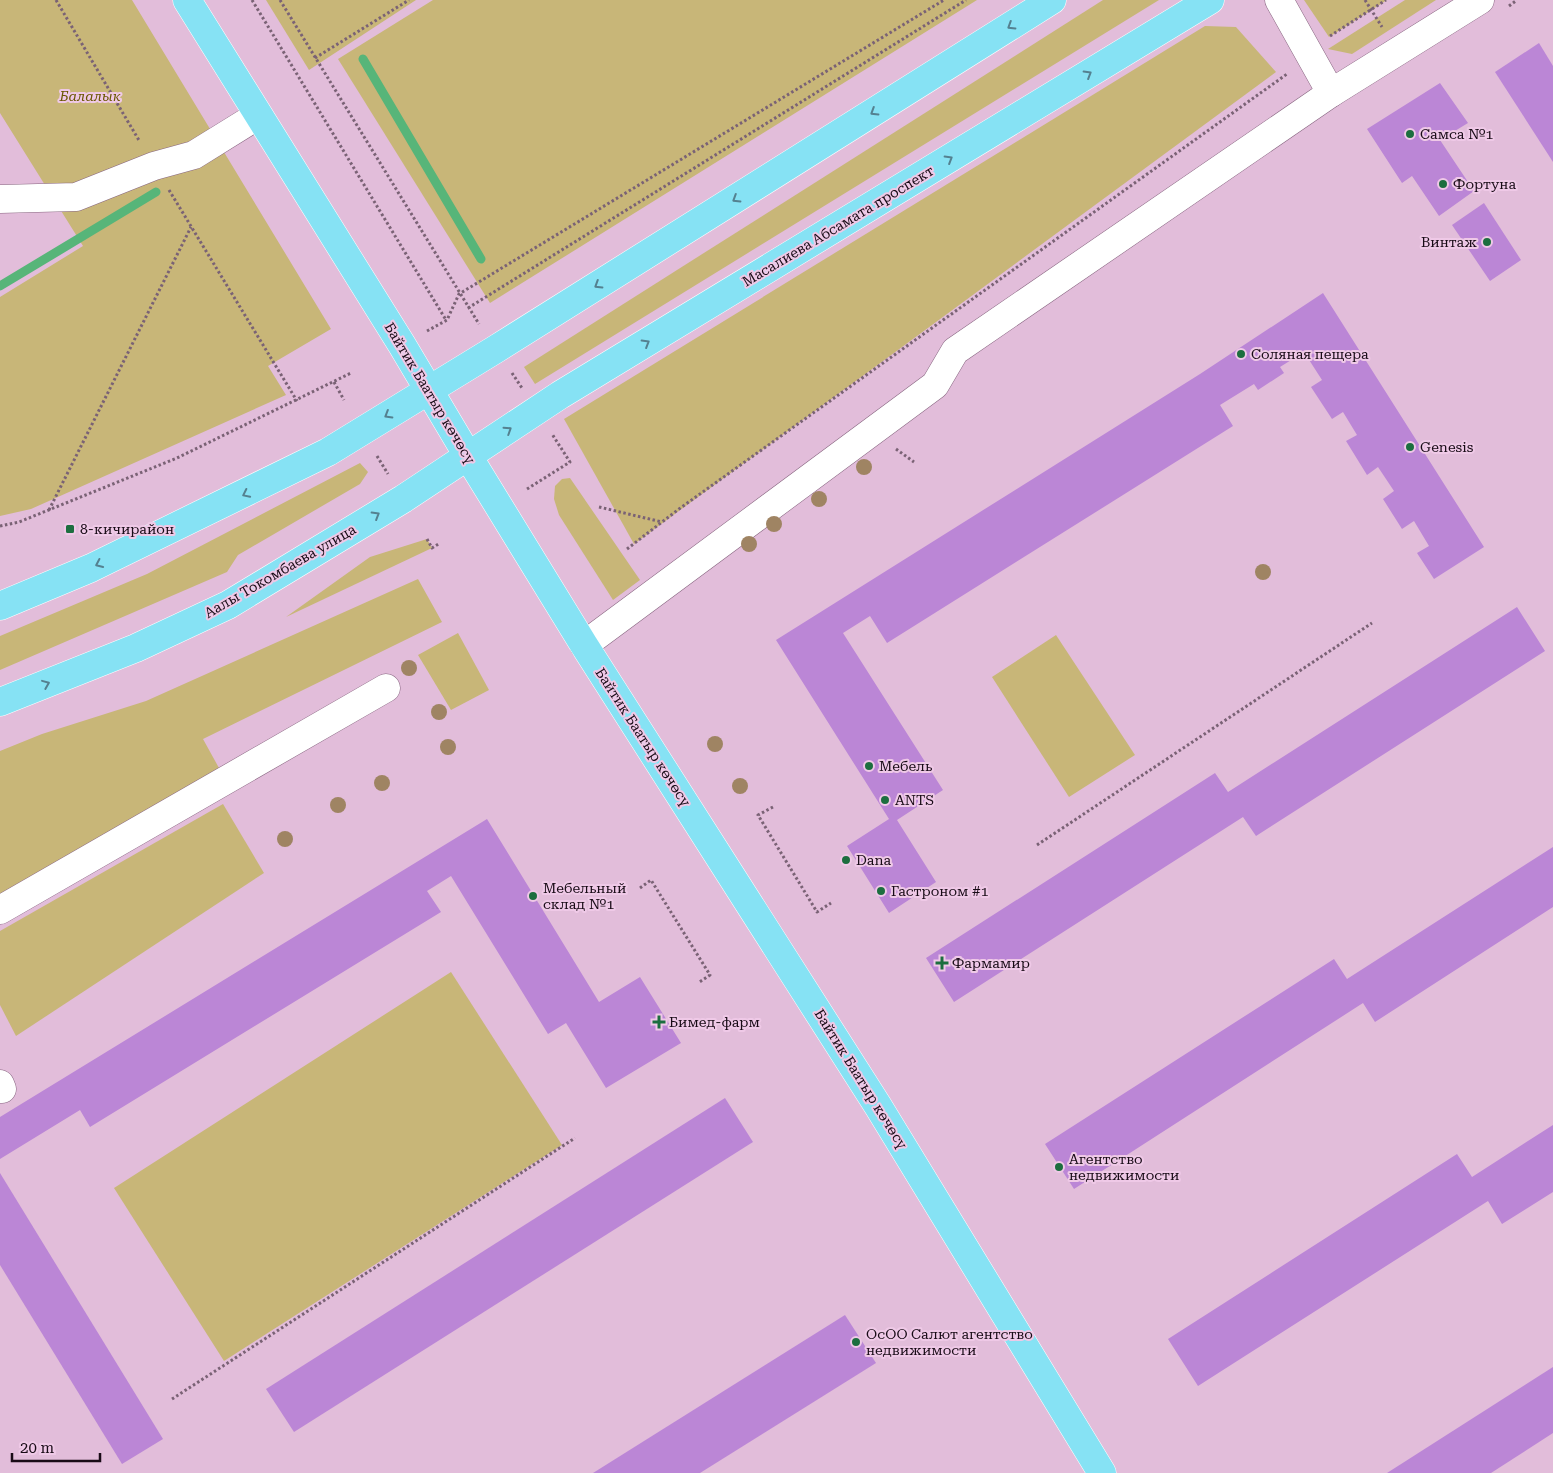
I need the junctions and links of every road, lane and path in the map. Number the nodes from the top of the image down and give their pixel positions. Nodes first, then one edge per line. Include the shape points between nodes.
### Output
1 (56, 0) edge
2 (187, 0) edge
3 (252, 0) edge
4 (280, 0) edge
5 (409, 0) edge
6 (944, 0) edge
7 (966, 0) edge
8 (1052, 0) edge
9 (1210, 0) edge
10 (1279, 0) edge
11 (1365, 0) edge
12 (1386, 0) edge
13 (1480, 0) edge
14 (1371, 10) junction
15 (1385, 33) dead end
16 (1328, 37) dead end
17 (315, 58) junction
18 (1287, 74) dead end
19 (1331, 93) junction
20 (257, 116) junction
21 (154, 166) junction
22 (0, 198) edge
23 (191, 227) junction
24 (459, 294) junction
25 (468, 308) junction
26 (446, 320) junction
27 (479, 324) dead end
28 (428, 331) dead end
29 (351, 373) dead end
30 (334, 382) junction
31 (429, 390) junction
32 (344, 400) dead end
33 (297, 401) junction
34 (552, 434) dead end
35 (894, 447) dead end
36 (375, 453) dead end
37 (468, 456) junction
38 (914, 462) dead end
39 (388, 474) dead end
40 (528, 488) dead end
41 (599, 507) dead end
42 (49, 510) junction
43 (662, 522) junction
44 (0, 526) edge
45 (427, 539) dead end
46 (440, 543) dead end
47 (627, 550) dead end
48 (0, 606) edge
49 (1372, 623) dead end
50 (584, 645) junction
51 (386, 688) dead end
52 (0, 702) edge
53 (773, 807) dead end
54 (1037, 845) dead end
55 (640, 888) dead end
56 (831, 903) dead end
57 (0, 910) edge
58 (698, 983) dead end
59 (575, 1138) dead end
60 (172, 1399) dead end
61 (1102, 1473) edge

1 - 21 path
2 - 20 main road, Байтик Баатыр көчөсү
3 - 26 path
4 - 17 path
5 - 17 path
6 - 24 path
7 - 25 path
8 -> 31 main road
37 -> 9 main road, Масалиева Абсамата проспект via 560,395
10 - 19 street
11 - 14 path
12 - 14 path
13 - 19 street
14 - 15 path
14 - 16 path
17 - 24 path
18 - 43 path
19 - 50 street via 955,351 935,385
20 - 21 street via 194,155
20 - 31 main road, Байтик Баатыр көчөсү
21 - 22 street via 76,197
21 - 23 path
23 - 33 path
23 - 42 path
24 - 25 path
24 - 26 path
25 - 27 path
26 - 28 path
29 - 30 path
30 - 32 path
30 - 33 path
31 - 37 main road, Байтик Баатыр көчөсү
31 -> 48 main road via 328,452 256,489 91,568
33 - 42 path via 177,458
34 - 40 path via 570,462
35 - 38 path
36 - 39 path
37 - 50 main road, Байтик Баатыр көчөсү
52 -> 37 main road, Аалы Токомбаева улица via 136,648 228,605
41 - 43 path
42 - 44 path
43 - 47 path
45 - 46 path via 432,548
49 - 54 path
50 - 61 main road, Байтик Баатыр көчөсү via 817,1007
51 - 57 street
53 - 56 path via 758,815 812,905 817,912
55 - 58 path via 651,880 710,975
59 - 60 path

